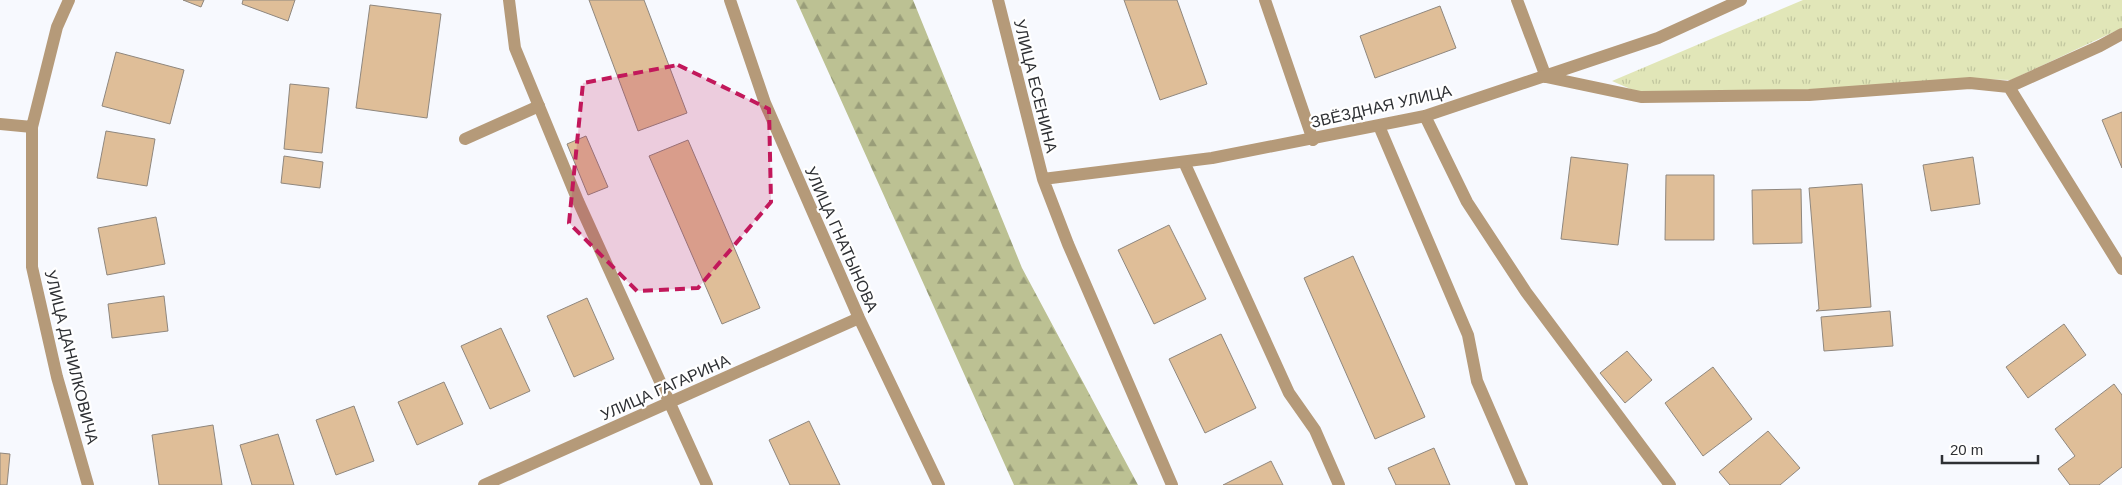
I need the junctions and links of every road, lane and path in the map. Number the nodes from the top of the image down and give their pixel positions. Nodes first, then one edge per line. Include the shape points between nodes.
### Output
1 (68, 0) edge
2 (509, 0) edge
3 (730, 0) edge
4 (998, 0) edge
5 (1265, 0) edge
6 (1517, 0) edge
7 (1741, 0) edge
8 (2122, 34) edge
9 (1546, 77) junction
10 (2009, 86) junction
11 (539, 106) junction
12 (1425, 116) junction
13 (0, 124) edge
14 (1379, 126) junction
15 (32, 127) junction
16 (465, 139) dead end
17 (1313, 140) junction
18 (1184, 162) junction
19 (1043, 179) junction
20 (2122, 268) edge
21 (859, 318) junction
22 (668, 403) junction
23 (88, 485) edge
24 (484, 485) edge
25 (707, 485) edge
26 (939, 485) edge
27 (1172, 485) edge
28 (1339, 485) edge
29 (1522, 485) edge
30 (1670, 485) edge

1 - 15 street, УЛИЦА ДАНИЛКОВИЧА via 57,27
2 - 11 street via 515,48
3 - 21 street, УЛИЦА ГНАТЫНОВА via 765,103
4 - 19 street, УЛИЦА ЕСЕНИНА
5 - 17 street
6 - 9 street
7 - 9 street, ЗВЁЗДНАЯ УЛИЦА via 1658,38
8 - 10 street
9 - 10 street via 1641,97 1809,95 1970,83
9 - 12 street, ЗВЁЗДНАЯ УЛИЦА
10 - 20 street
11 - 16 street
11 - 22 street
12 - 14 street, ЗВЁЗДНАЯ УЛИЦА
12 - 30 street via 1467,202 1526,292
13 - 15 street
14 - 17 street, ЗВЁЗДНАЯ УЛИЦА
14 - 29 street via 1468,335 1477,381
15 - 23 street, УЛИЦА ДАНИЛКОВИЧА via 32,267 57,377
17 - 18 street, ЗВЁЗДНАЯ УЛИЦА
18 - 19 street, ЗВЁЗДНАЯ УЛИЦА
18 - 28 street via 1289,393 1315,430
19 - 27 street, УЛИЦА ЕСЕНИНА
21 - 22 street, УЛИЦА ГАГАРИНА
21 - 26 street, УЛИЦА ГНАТЫНОВА
22 - 24 street, УЛИЦА ГАГАРИНА
22 - 25 street

